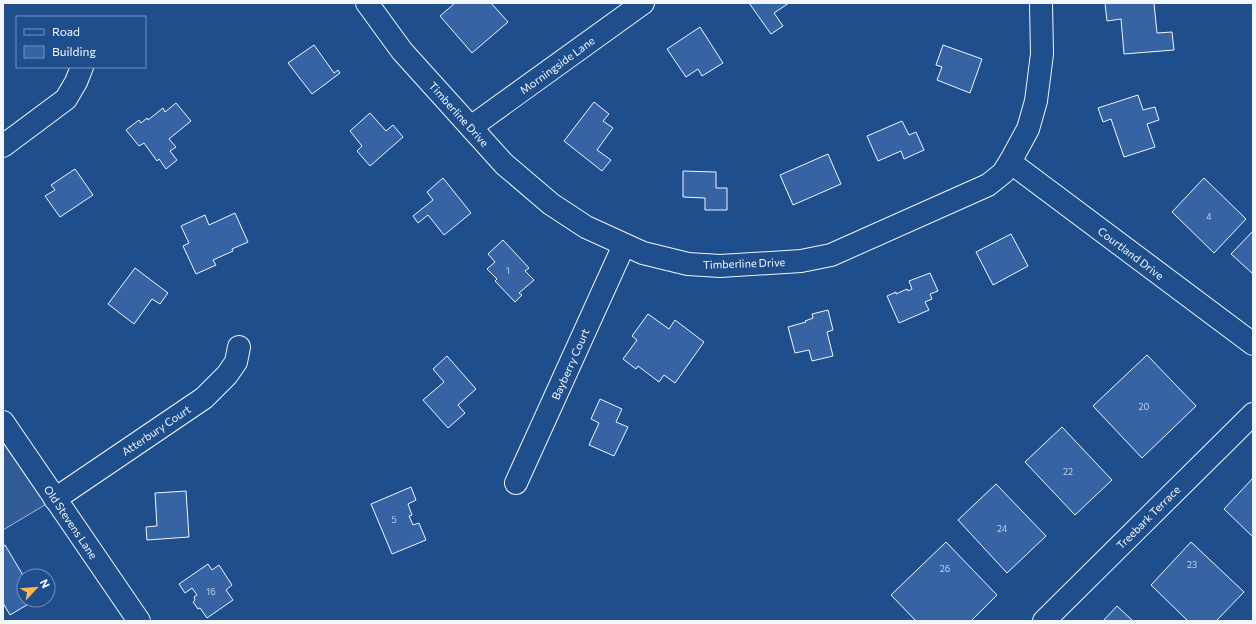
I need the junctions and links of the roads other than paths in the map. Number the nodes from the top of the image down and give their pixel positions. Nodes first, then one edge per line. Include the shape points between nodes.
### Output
1 (367, 3) edge
2 (643, 3) edge
3 (1041, 3) edge
4 (82, 68) edge
5 (471, 127) junction
6 (3, 146) edge
7 (1010, 162) junction
8 (624, 245) junction
9 (1253, 344) edge
10 (239, 347) dead end
11 (1253, 414) edge
12 (3, 422) edge
13 (516, 483) dead end
14 (55, 499) junction
15 (139, 621) edge
16 (1044, 621) edge

1 - 5 street, Timberline Drive via 402,51
2 - 5 street, Morningside Lane
3 - 7 street, Timberline Drive via 1042,54 1036,101 1028,128
4 - 6 street via 66,99
5 - 8 street, Timberline Drive via 504,164 551,204 586,227
7 - 8 street, Timberline Drive via 988,185 831,255 801,261 720,266 688,264 643,253
7 - 9 street, Courtland Drive
8 - 13 street, Bayberry Court
10 - 14 street, Atterbury Court via 236,362 204,398
11 - 16 street, Treebark Terrace
12 - 14 street, Old Stevens Lane
14 - 15 street, Old Stevens Lane

